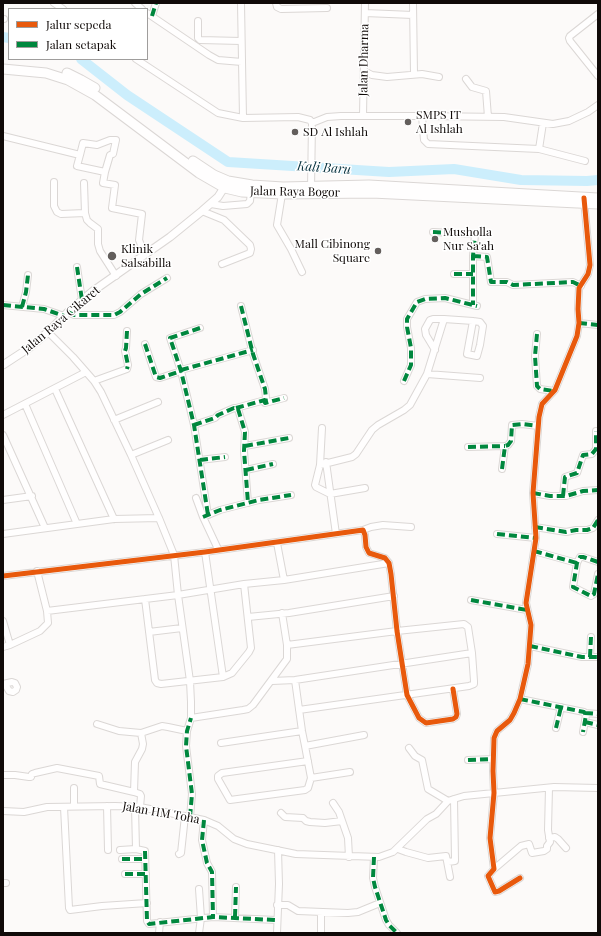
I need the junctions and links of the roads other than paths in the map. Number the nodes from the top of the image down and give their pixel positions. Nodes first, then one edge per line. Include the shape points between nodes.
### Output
1 (156, 3) edge
2 (241, 3) edge
3 (276, 3) edge
4 (365, 3) edge
5 (413, 3) edge
6 (328, 8) dead end
7 (365, 13) junction
8 (598, 14) edge
9 (149, 15) edge
10 (413, 15) junction
11 (198, 21) dead end
12 (241, 41) junction
13 (138, 60) edge
14 (3, 62) edge
15 (242, 62) junction
16 (3, 68) edge
17 (364, 70) junction
18 (414, 74) junction
19 (439, 76) dead end
20 (598, 76) edge
21 (466, 79) dead end
22 (598, 105) edge
23 (363, 116) junction
24 (422, 116) junction
25 (488, 117) junction
26 (243, 118) junction
27 (312, 123) junction
28 (543, 123) junction
29 (3, 136) edge
30 (539, 149) junction
31 (80, 155) junction
32 (585, 161) dead end
33 (105, 172) junction
34 (54, 182) dead end
35 (84, 183) dead end
36 (226, 184) junction
37 (311, 190) junction
38 (251, 192) junction
39 (282, 194) junction
40 (598, 198) edge
41 (584, 201) junction
42 (210, 204) junction
43 (598, 204) edge
44 (202, 211) junction
45 (85, 213) junction
46 (432, 232) dead end
47 (149, 251) junction
48 (474, 256) junction
49 (222, 264) dead end
50 (77, 267) dead end
51 (302, 272) dead end
52 (454, 274) dead end
53 (473, 274) junction
54 (28, 275) dead end
55 (116, 276) junction
56 (167, 278) dead end
57 (581, 286) junction
58 (82, 300) junction
59 (3, 305) edge
60 (242, 306) dead end
61 (22, 307) junction
62 (66, 314) junction
63 (444, 319) junction
64 (473, 321) junction
65 (580, 323) junction
66 (598, 325) edge
67 (200, 328) dead end
68 (126, 331) dead end
69 (48, 332) junction
70 (537, 334) dead end
71 (144, 344) dead end
72 (253, 350) junction
73 (435, 350) junction
74 (3, 365) edge
75 (181, 370) junction
76 (86, 372) junction
77 (427, 374) junction
78 (480, 378) dead end
79 (404, 380) dead end
80 (94, 381) junction
81 (55, 389) junction
82 (554, 391) junction
83 (284, 398) dead end
84 (265, 400) junction
85 (158, 402) dead end
86 (25, 404) junction
87 (236, 408) junction
88 (3, 415) edge
89 (114, 420) junction
90 (194, 425) junction
91 (538, 426) junction
92 (322, 428) dead end
93 (596, 431) dead end
94 (3, 435) edge
95 (289, 438) dead end
96 (168, 440) dead end
97 (245, 446) junction
98 (505, 446) junction
99 (468, 447) dead end
100 (131, 454) junction
101 (225, 457) dead end
102 (200, 460) junction
103 (326, 462) junction
104 (273, 464) dead end
105 (320, 465) junction
106 (502, 469) dead end
107 (246, 470) junction
108 (365, 488) dead end
109 (598, 490) edge
110 (533, 493) junction
111 (330, 494) junction
112 (291, 495) dead end
113 (32, 496) junction
114 (563, 496) junction
115 (196, 498) dead end
116 (3, 500) edge
117 (248, 503) junction
118 (205, 516) junction
119 (159, 518) junction
120 (114, 519) junction
121 (598, 520) edge
122 (77, 524) junction
123 (411, 527) dead end
124 (535, 527) junction
125 (45, 528) junction
126 (362, 530) junction
127 (3, 534) edge
128 (336, 534) junction
129 (497, 534) dead end
130 (536, 538) junction
131 (277, 543) junction
132 (218, 550) junction
133 (534, 551) junction
134 (205, 552) junction
135 (174, 555) junction
136 (578, 562) junction
137 (598, 562) edge
138 (389, 563) junction
139 (37, 571) junction
140 (598, 574) edge
141 (3, 576) edge
142 (284, 580) junction
143 (244, 584) junction
144 (211, 590) junction
145 (178, 595) junction
146 (394, 596) junction
147 (145, 599) junction
148 (471, 600) dead end
149 (527, 610) junction
150 (47, 612) junction
151 (282, 614) junction
152 (248, 617) junction
153 (3, 621) edge
154 (182, 628) junction
155 (397, 631) junction
156 (149, 632) junction
157 (591, 637) dead end
158 (287, 645) junction
159 (6, 646) edge
160 (530, 646) junction
161 (472, 653) junction
162 (590, 657) junction
163 (598, 657) edge
164 (402, 663) junction
165 (223, 677) junction
166 (295, 680) junction
167 (190, 681) junction
168 (272, 681) junction
169 (453, 689) junction
170 (407, 695) junction
171 (520, 699) junction
172 (561, 707) junction
173 (300, 710) junction
174 (585, 713) junction
175 (598, 714) edge
176 (191, 718) junction
177 (584, 722) junction
178 (97, 724) dead end
179 (598, 725) edge
180 (556, 728) dead end
181 (187, 731) junction
182 (302, 731) junction
183 (583, 732) dead end
184 (141, 733) junction
185 (364, 735) dead end
186 (221, 743) dead end
187 (305, 746) junction
188 (409, 748) dead end
189 (428, 755) dead end
190 (493, 758) junction
191 (421, 759) junction
192 (468, 760) dead end
193 (308, 761) junction
194 (350, 772) dead end
195 (3, 775) edge
196 (311, 778) junction
197 (74, 788) dead end
198 (549, 788) junction
199 (598, 788) edge
200 (134, 792) junction
201 (494, 793) junction
202 (451, 800) junction
203 (333, 803) dead end
204 (64, 806) junction
205 (74, 806) junction
206 (107, 806) junction
207 (137, 807) junction
208 (3, 811) edge
209 (281, 813) dead end
210 (188, 816) junction
211 (204, 820) junction
212 (342, 821) junction
213 (549, 838) junction
214 (398, 848) junction
215 (566, 848) dead end
216 (108, 850) dead end
217 (120, 850) dead end
218 (136, 850) junction
219 (278, 850) junction
220 (179, 854) dead end
221 (349, 857) junction
222 (374, 857) junction
223 (122, 859) dead end
224 (145, 859) junction
225 (448, 862) junction
226 (494, 869) junction
227 (126, 874) dead end
228 (146, 874) junction
229 (450, 877) dead end
230 (520, 878) dead end
231 (236, 887) dead end
232 (199, 889) dead end
233 (147, 903) junction
234 (380, 903) junction
235 (277, 905) junction
236 (321, 912) junction
237 (213, 917) junction
238 (235, 917) junction
239 (201, 918) junction
240 (276, 920) junction
241 (160, 922) junction
242 (159, 933) edge
243 (199, 933) edge
244 (277, 933) edge
245 (321, 933) edge
246 (396, 933) edge

1 - 9 street
2 - 12 street
3 - 6 street via 280,9
4 - 7 street, Jalan Dharma
5 - 10 street
7 - 10 street
7 - 17 street, Jalan Dharma
8 - 20 street via 569,38
9 - 15 street via 209,56 218,60
10 - 18 street
11 - 12 street via 200,40
12 - 15 street
13 - 26 street via 218,113
14 - 36 highway, Jalan Raya Bogor via 46,68 82,80
15 - 26 street
16 - 36 highway, Jalan Raya Bogor via 46,73 80,86 199,173
17 - 18 street via 372,75 387,77
17 - 23 street, Jalan Dharma
18 - 19 street
21 - 25 street via 472,87 486,92
22 - 28 street via 569,121
23 - 24 street
23 - 27 street via 327,117
24 - 25 street
24 - 30 street via 424,140 428,144
25 - 28 street via 516,118
26 - 27 street via 298,117
27 - 37 street
28 - 30 street
29 - 31 street
30 - 32 street
31 - 33 street via 77,166
31 - 33 street via 83,142 97,145 116,140
33 - 47 street via 103,183 114,185 112,208 142,214 139,240
34 - 45 street via 54,206 57,212
35 - 45 street
36 - 37 highway, Jalan Raya Bogor
36 - 38 highway, Jalan Raya Bogor
36 - 42 main road, Jalan Raya Cikaret
37 - 39 highway, Jalan Raya Bogor
37 - 41 highway, Jalan Raya Bogor via 369,185 443,194
38 - 39 highway, Jalan Raya Bogor
38 - 42 street via 247,204
39 - 51 street via 277,225
40 - 41 highway, Jalan Raya Bogor
41 - 43 highway, Jalan Raya Bogor
41 - 57 street via 590,265
42 - 44 main road, Jalan Raya Cikaret
44 - 47 main road, Jalan Raya Cikaret
44 - 49 street via 224,220 250,245 250,254
45 - 55 street via 90,223 98,229 100,251
46 - 48 street via 474,234
47 - 55 main road, Jalan Raya Cikaret
48 - 53 street
48 - 57 street via 487,258 491,282 518,285 573,282
50 - 58 street
52 - 53 street
53 - 79 street via 475,306 445,298 417,302 407,318 411,365
54 - 61 street
55 - 58 main road, Jalan Raya Cikaret
56 - 62 street via 114,315
57 - 65 street via 578,309
58 - 62 main road, Jalan Raya Cikaret
59 - 61 street
60 - 72 street
61 - 62 street
62 - 69 main road, Jalan Raya Cikaret
63 - 64 street
63 - 73 street
63 - 73 street via 430,320 425,330
64 - 64 street via 480,322 483,326 476,356 467,354
65 - 66 street
65 - 82 street
67 - 75 street via 170,337
68 - 80 street via 127,369
69 - 74 main road, Jalan Raya Cikaret
69 - 76 street
70 - 82 street via 537,386 540,389
71 - 75 street via 156,377 160,378
72 - 75 street
72 - 84 street via 265,390
73 - 77 street
75 - 90 street
76 - 80 street
76 - 81 street
77 - 78 street
77 - 103 street via 410,405 372,430 356,454
80 - 89 street
81 - 86 street
81 - 120 street
82 - 91 street via 542,404
83 - 84 street via 268,403
84 - 87 street
85 - 89 street
86 - 88 street
86 - 122 street
87 - 90 street
87 - 97 street via 239,410 245,432
89 - 100 street
90 - 102 street
91 - 98 street via 514,424 511,441
91 - 110 street
92 - 105 street
93 - 114 street via 596,449 592,454 583,455 577,473 565,477
94 - 113 street
95 - 97 street
96 - 100 street
97 - 107 street
98 - 99 street
98 - 106 street
100 - 119 street
101 - 102 street
102 - 118 street
103 - 105 street
103 - 111 street
104 - 107 street
105 - 111 street via 315,485
107 - 117 street
108 - 111 street
109 - 114 street via 582,490
110 - 114 street
110 - 124 street
111 - 128 street
112 - 117 street
113 - 116 street
113 - 125 street
115 - 118 street
117 - 118 street
118 - 132 street
119 - 120 street
119 - 135 street
120 - 122 street
121 - 124 street via 587,530 566,532
122 - 125 street
123 - 126 street via 383,525
124 - 130 street
125 - 127 street
126 - 128 street
126 - 138 street via 369,552 385,558
128 - 131 street
129 - 130 street
130 - 133 street
131 - 132 street
131 - 142 street
132 - 134 street
133 - 136 street
133 - 149 street
134 - 135 street
134 - 144 street
135 - 139 street
135 - 145 street
136 - 137 street via 583,557
136 - 140 street via 574,588 592,595
138 - 142 street
138 - 146 street
139 - 141 street
139 - 150 street
142 - 143 street
143 - 144 street
143 - 152 street
144 - 145 street
144 - 165 street
145 - 147 street
145 - 154 street
146 - 151 street
146 - 155 street
147 - 150 street
147 - 156 street
148 - 149 street
149 - 160 street via 531,625
150 - 159 street via 48,623 44,628
151 - 152 street
151 - 158 street
152 - 165 street via 251,650 232,673
153 - 159 street
154 - 156 street
154 - 167 street
155 - 158 street
155 - 161 street via 464,624 468,627
155 - 164 street
156 - 167 street via 157,683
157 - 162 street
158 - 168 street via 288,659
160 - 162 street
160 - 171 street
161 - 164 street
161 - 169 street via 474,684
162 - 163 street
164 - 166 street
164 - 170 street
165 - 167 street
166 - 168 street
166 - 173 street
167 - 176 street
168 - 176 street via 248,709
169 - 170 street
169 - 170 street via 456,717 426,723 416,714
170 - 173 street
171 - 172 street
171 - 190 street via 510,720 496,731
172 - 174 street
172 - 180 street
173 - 182 street
174 - 175 street
174 - 177 street
176 - 181 street
177 - 179 street
177 - 183 street
178 - 184 street via 119,731
181 - 184 street via 162,726
181 - 210 street via 186,746 192,794
182 - 186 street
182 - 187 street
184 - 200 street via 143,744 135,762
185 - 187 street
187 - 193 street
188 - 191 street
189 - 191 street
190 - 192 street
190 - 201 street
191 - 202 street via 428,789
193 - 196 street
193 - 196 street via 222,773 218,779 228,799 232,800 305,790
194 - 196 street
195 - 200 street via 29,777 57,768 99,776 100,784
197 - 205 street
198 - 199 street
198 - 201 street
198 - 213 street
200 - 207 street via 141,796
201 - 202 street
201 - 226 street via 490,838
202 - 214 street, Jalan HM Toha via 427,819
202 - 225 street via 455,861
203 - 212 street
204 - 205 street, Jalan HM Toha
204 - 208 street, Jalan HM Toha via 24,812
204 - 233 street via 70,910
205 - 206 street, Jalan HM Toha
206 - 207 street, Jalan HM Toha
206 - 216 street
207 - 210 street, Jalan HM Toha
207 - 218 street
209 - 212 street via 285,817 303,818 310,822
210 - 211 street, Jalan HM Toha
210 - 220 street
211 - 219 street, Jalan HM Toha via 218,826 234,839
211 - 237 street via 202,840 207,863 212,872
212 - 221 street via 348,838
213 - 215 street via 555,837
213 - 226 street via 546,850 532,853 530,845 521,846
214 - 222 street, Jalan HM Toha via 385,856
214 - 225 street via 428,858 446,856
217 - 218 street
218 - 224 street via 145,851
219 - 221 street, Jalan HM Toha via 296,854
219 - 235 street
221 - 222 street, Jalan HM Toha
222 - 234 street via 373,878
223 - 224 street
224 - 228 street
225 - 229 street
226 - 230 street via 488,876 494,892
227 - 228 street
228 - 233 street
231 - 238 street
232 - 239 street
233 - 241 street via 148,923
234 - 236 street via 358,912
234 - 246 street via 388,925
235 - 236 street via 288,905 298,911
235 - 240 street
236 - 245 street
237 - 238 street
237 - 239 street
238 - 240 street
239 - 241 street
239 - 243 street
240 - 244 street
241 - 242 street

